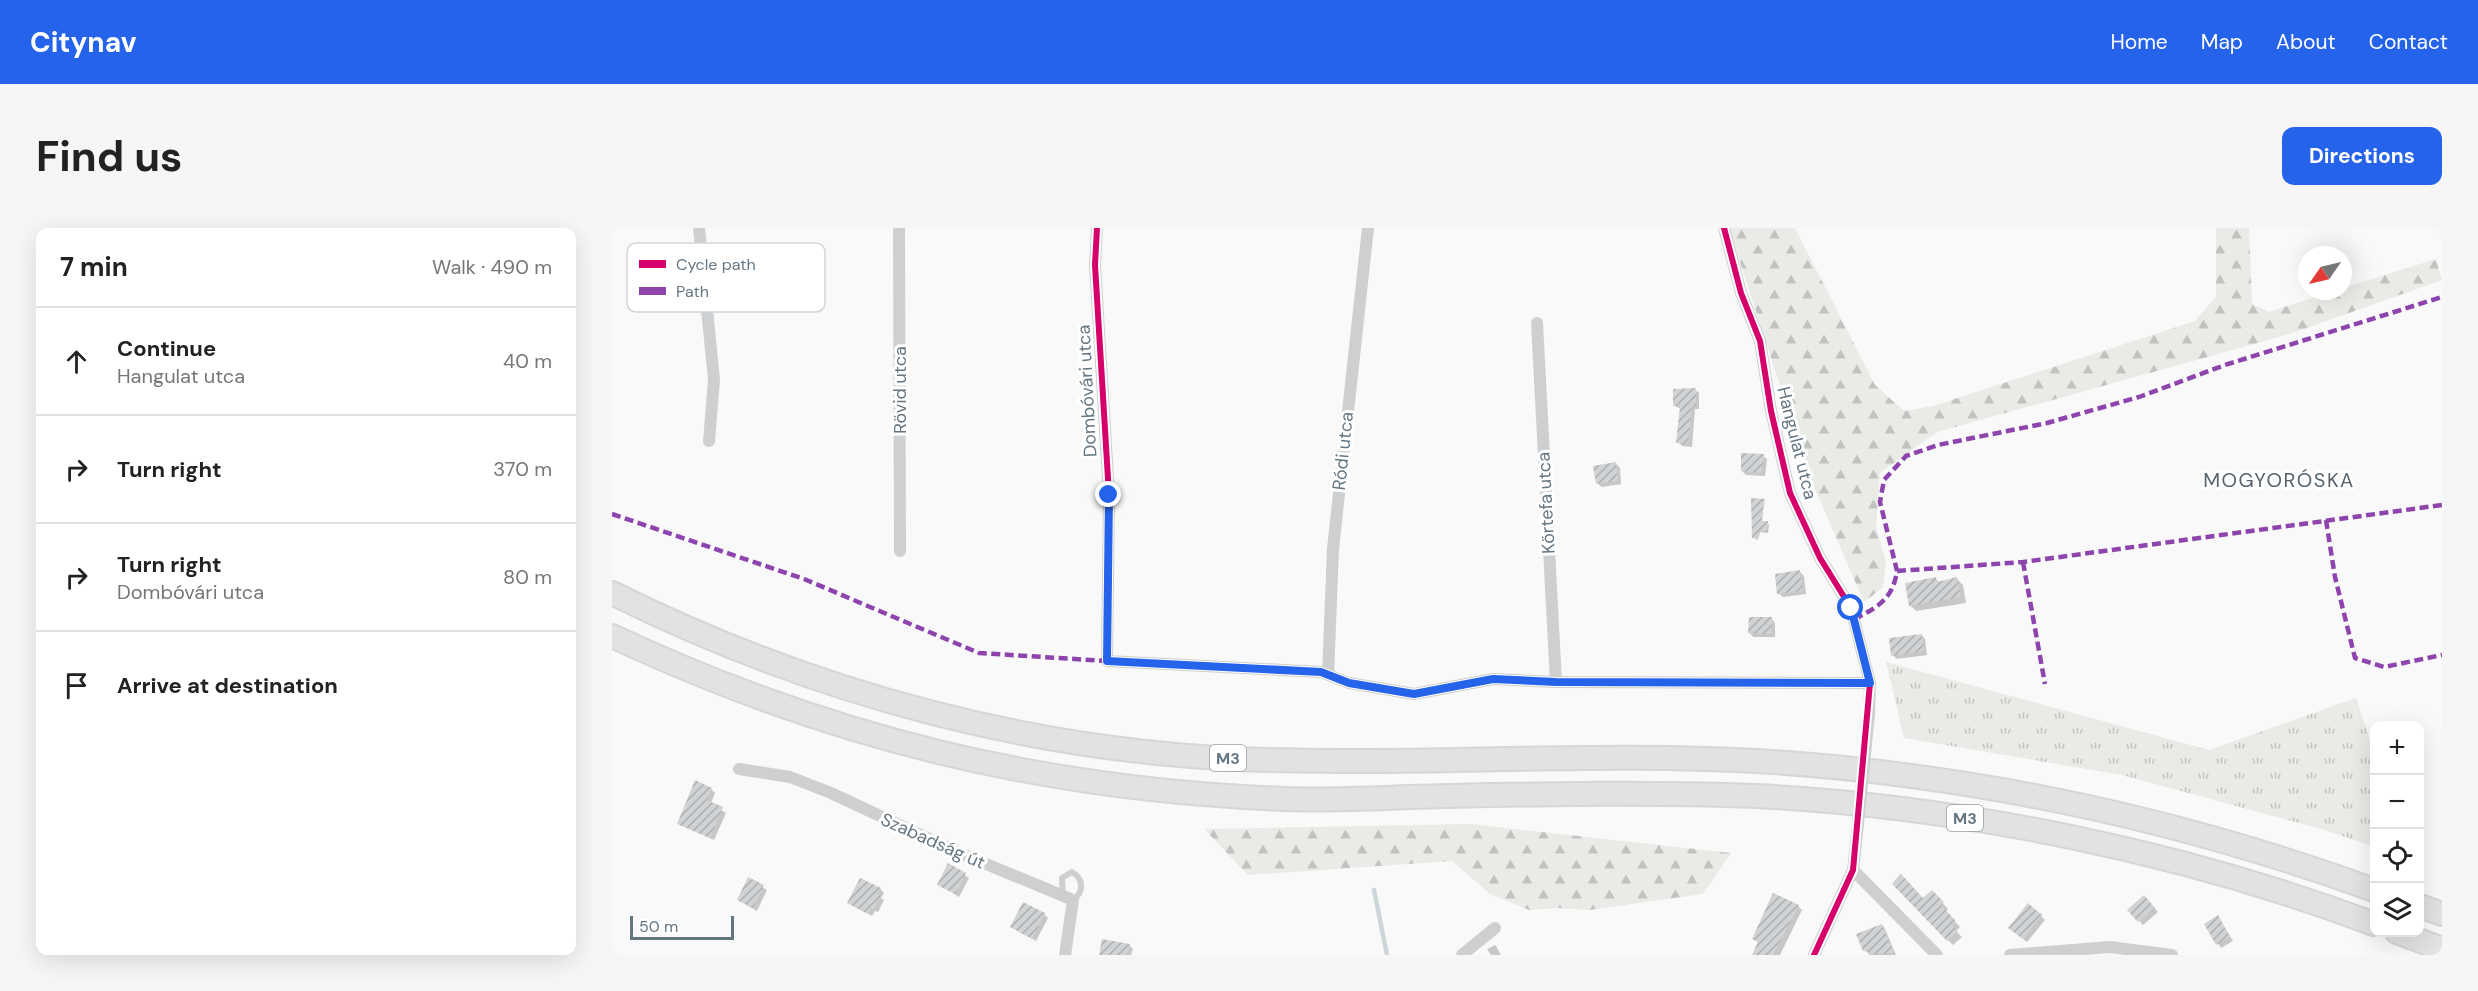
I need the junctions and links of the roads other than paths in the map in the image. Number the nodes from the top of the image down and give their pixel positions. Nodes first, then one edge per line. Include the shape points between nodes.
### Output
1 (699, 228) edge
2 (899, 228) edge
3 (1097, 228) edge
4 (1368, 228) edge
5 (1724, 228) edge
6 (700, 243) edge
7 (707, 312) edge
8 (1537, 323) dead end
9 (709, 441) dead end
10 (900, 551) dead end
11 (612, 593) edge
12 (612, 636) edge
13 (1328, 675) junction
14 (1556, 682) junction
15 (1870, 683) junction
16 (739, 769) dead end
17 (1853, 870) junction
18 (2370, 889) edge
19 (2424, 907) edge
20 (2442, 914) edge
21 (2370, 922) edge
22 (1495, 928) dead end
23 (2408, 937) edge
24 (2442, 949) edge
25 (1065, 955) edge
26 (1462, 955) edge
27 (1814, 955) edge
28 (1937, 955) edge
29 (2010, 955) edge
30 (2172, 955) edge

1 - 6 street
2 - 10 street, Rövid utca
3 - 13 street, Dombóvári utca via 1095,265 1109,495 1107,661
4 - 13 street, Ródi utca via 1333,549
5 - 15 street, Hangulat utca via 1741,293 1760,341 1790,493 1820,558 1851,608
7 - 9 street via 714,380
8 - 14 street, Körtefa utca
11 - 18 highway, M3 via 741,652 853,692 1029,735 1163,754 1262,760 1665,758 1870,770 2060,801 2164,824 2315,868
12 - 21 highway, M3 via 721,684 843,728 970,762 1106,785 1287,799 1542,794 1757,796 1866,806 2050,833 2150,856 2324,905
13 - 14 street via 1349,683 1414,694 1493,679
14 - 15 street
15 - 17 street, Hangulat utca, bridge
16 - 25 street, Szabadság út via 790,777 831,793 1068,898
17 - 27 street, Hangulat utca
17 - 28 street
19 - 20 highway
22 - 26 street
23 - 24 highway
29 - 30 street via 2110,947

